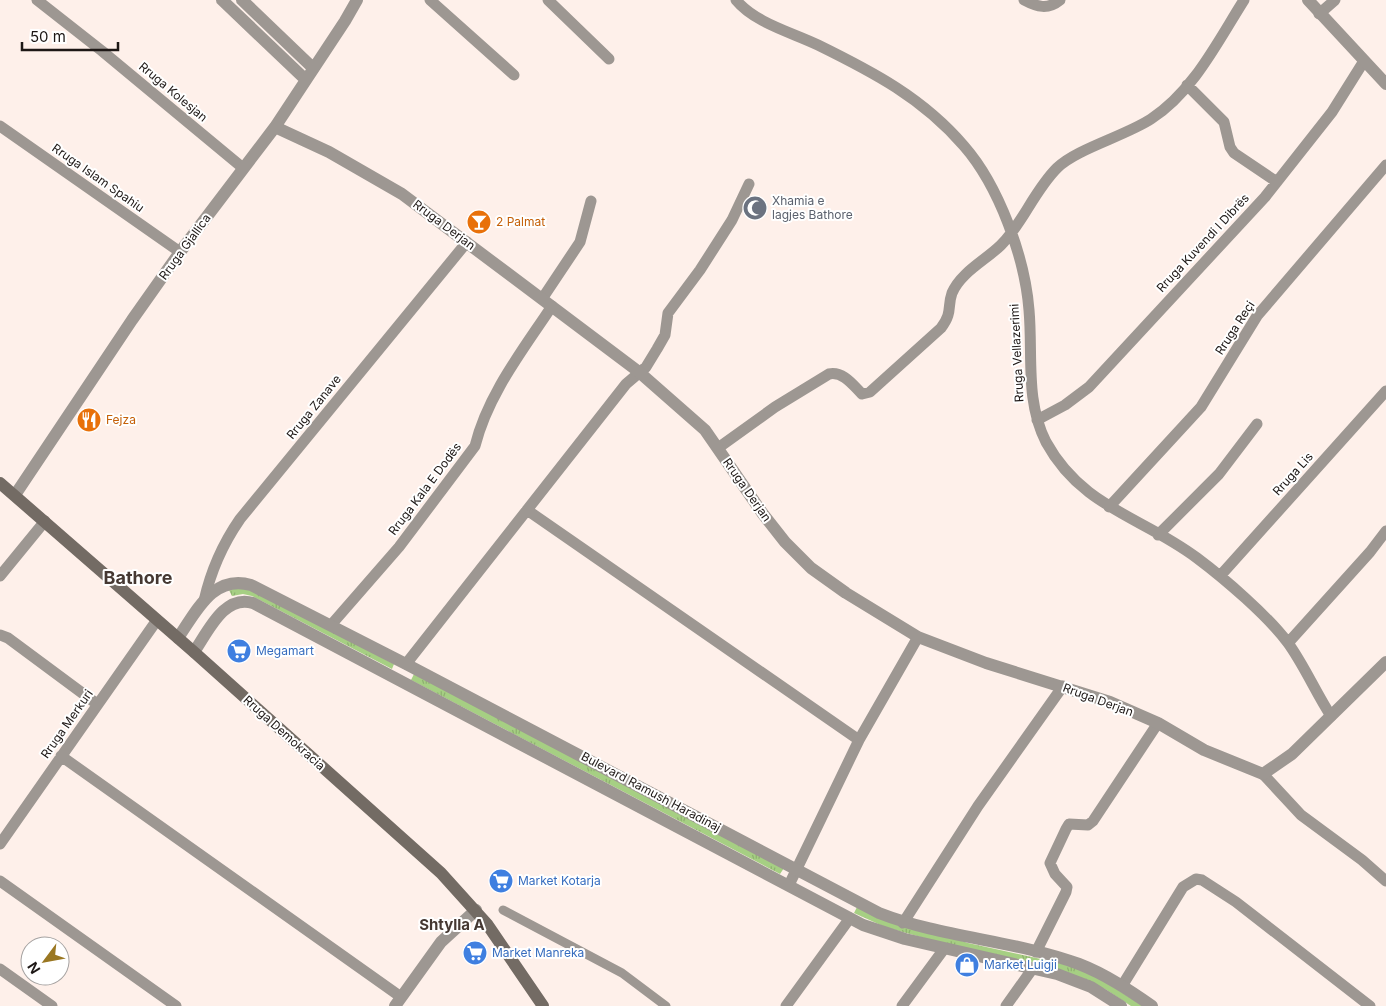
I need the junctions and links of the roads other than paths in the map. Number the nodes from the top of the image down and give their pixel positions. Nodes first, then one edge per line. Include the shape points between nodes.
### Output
1 (37, 0) edge
2 (222, 0) edge
3 (242, 0) edge
4 (430, 0) edge
5 (548, 0) edge
6 (736, 0) edge
7 (1024, 0) edge
8 (1060, 0) edge
9 (1244, 0) edge
10 (1308, 0) edge
11 (1336, 0) edge
12 (354, 2) edge
13 (1319, 14) junction
14 (609, 60) dead end
15 (1364, 61) junction
16 (314, 68) junction
17 (514, 75) dead end
18 (306, 80) junction
19 (1386, 84) edge
20 (1187, 85) junction
21 (0, 126) edge
22 (275, 127) junction
23 (1386, 164) edge
24 (243, 168) junction
25 (1277, 182) junction
26 (749, 184) dead end
27 (590, 201) dead end
28 (1012, 232) junction
29 (467, 242) junction
30 (180, 252) junction
31 (547, 302) junction
32 (639, 372) junction
33 (1386, 391) edge
34 (1036, 420) junction
35 (1257, 424) dead end
36 (718, 448) junction
37 (0, 484) edge
38 (15, 495) junction
39 (1109, 507) junction
40 (527, 510) junction
41 (45, 521) junction
42 (1386, 531) edge
43 (1158, 535) junction
44 (0, 576) edge
45 (1220, 576) junction
46 (204, 602) junction
47 (220, 614) junction
48 (156, 620) junction
49 (331, 626) junction
50 (0, 635) edge
51 (918, 637) junction
52 (178, 638) junction
53 (1288, 643) junction
54 (194, 652) junction
55 (1386, 662) edge
56 (406, 664) junction
57 (394, 677) junction
58 (1063, 686) junction
59 (97, 704) junction
60 (1331, 716) junction
61 (1158, 723) junction
62 (858, 740) junction
63 (61, 756) junction
64 (1263, 774) junction
65 (0, 844) edge
66 (796, 871) junction
67 (0, 881) edge
68 (1386, 881) edge
69 (789, 885) junction
70 (476, 910) junction
71 (503, 910) dead end
72 (850, 918) junction
73 (903, 923) junction
74 (944, 949) junction
75 (1036, 952) junction
76 (1033, 968) junction
77 (0, 969) edge
78 (1122, 986) junction
79 (398, 1001) edge
80 (52, 1006) edge
81 (176, 1006) edge
82 (543, 1006) edge
83 (666, 1006) edge
84 (786, 1006) edge
85 (902, 1006) edge
86 (1006, 1006) edge
87 (1121, 1006) edge
88 (1152, 1006) edge
89 (1370, 1006) edge

1 - 24 street, Rruga Kolesjan
2 - 18 street
3 - 16 street
4 - 17 street
5 - 14 street
6 - 28 street, Rruga Vellazerimi via 758,18 863,67 911,96 964,145 978,164
7 - 8 street via 1040,7
9 - 20 street
10 - 13 street
11 - 13 street
12 - 16 street, Rruga Gjallica
13 - 15 street
15 - 19 street
15 - 25 street, Rruga Kuvendi I Dibrës via 1332,112
16 - 18 street, Rruga Gjallica
18 - 22 street, Rruga Gjallica
20 - 25 street via 1224,122 1234,153
20 - 28 street via 1173,102 1151,119 1058,167
21 - 30 street, Rruga Islam Spahiu
22 - 24 street, Rruga Gjallica
22 - 29 street, Rruga Derjan via 329,152 402,194
23 - 39 street, Rruga Reçi via 1257,316 1201,407
24 - 30 street, Rruga Gjallica
25 - 34 street, Rruga Kuvendi I Dibrës via 1089,387 1065,405
26 - 32 street via 722,236 668,313 665,335 646,367
27 - 31 street, Rruga Kala E Dodës via 580,242
28 - 34 street, Rruga Vellazerimi via 1026,280
28 - 36 street via 952,293 948,319 941,328 870,392 862,394 842,376 835,372 829,374 775,406
29 - 31 street, Rruga Derjan
29 - 46 street, Rruga Zanave via 240,519 226,539 210,573
30 - 38 street, Rruga Gjallica
31 - 32 street, Rruga Derjan
31 - 49 street, Rruga Kala E Dodës via 493,399 475,446 399,547
32 - 36 street, Rruga Derjan via 690,414
32 - 40 street via 626,384
33 - 45 street, Rruga Lis
34 - 39 street, Rruga Vellazerimi via 1047,443 1073,480
35 - 43 street via 1219,474
36 - 51 street, Rruga Derjan via 763,514 811,568
37 - 38 main road, Rruga Demokracia
38 - 41 main road, Rruga Demokracia
39 - 43 street, Rruga Vellazerimi
40 - 56 street
40 - 62 street
41 - 44 street
41 - 48 main road, Rruga Demokracia
42 - 53 street
43 - 45 street, Rruga Vellazerimi
45 - 53 street, Rruga Vellazerimi
46 - 47 street
46 - 49 street, Bulevard Ramush Haradinaj via 219,586 245,583
46 - 52 street, Bulevard Ramush Haradinaj
47 - 54 street, Bulevard Ramush Haradinaj
47 - 57 street, Bulevard Ramush Haradinaj via 235,602 253,603
48 - 52 main road, Rruga Demokracia
48 - 59 street, Rruga Merkuri
49 - 56 street, Bulevard Ramush Haradinaj
50 - 59 street
51 - 58 street, Rruga Derjan via 986,663
51 - 62 street
52 - 54 main road, Rruga Demokracia
53 - 60 street, Rruga Vellazerimi
54 - 70 main road, Rruga Demokracia via 441,873
55 - 60 street
56 - 57 street
56 - 66 street, Bulevard Ramush Haradinaj
57 - 69 street, Bulevard Ramush Haradinaj
58 - 61 street, Rruga Derjan
58 - 73 street via 978,806
59 - 63 street, Rruga Merkuri
60 - 64 street via 1292,754
61 - 64 street, Rruga Derjan via 1204,750
61 - 75 street via 1093,821 1088,825 1069,824 1066,829 1050,863 1067,887 1066,892
62 - 66 street
63 - 65 street, Rruga Merkuri
63 - 79 street
64 - 68 street, Rruga Derjan via 1301,815
66 - 69 street
66 - 73 street, Bulevard Ramush Haradinaj
67 - 81 street
69 - 72 street, Bulevard Ramush Haradinaj
70 - 79 street via 441,942
70 - 82 main road, Rruga Demokracia
71 - 83 street via 622,973
72 - 74 street, Bulevard Ramush Haradinaj via 884,933
72 - 84 street
73 - 75 street, Bulevard Ramush Haradinaj
74 - 76 street, Bulevard Ramush Haradinaj
74 - 85 street
75 - 78 street, Bulevard Ramush Haradinaj via 1078,964
76 - 86 street
76 - 87 street, Bulevard Ramush Haradinaj via 1091,987
77 - 80 street
78 - 88 street, Bulevard Ramush Haradinaj
78 - 89 street via 1183,887 1196,879 1236,902

